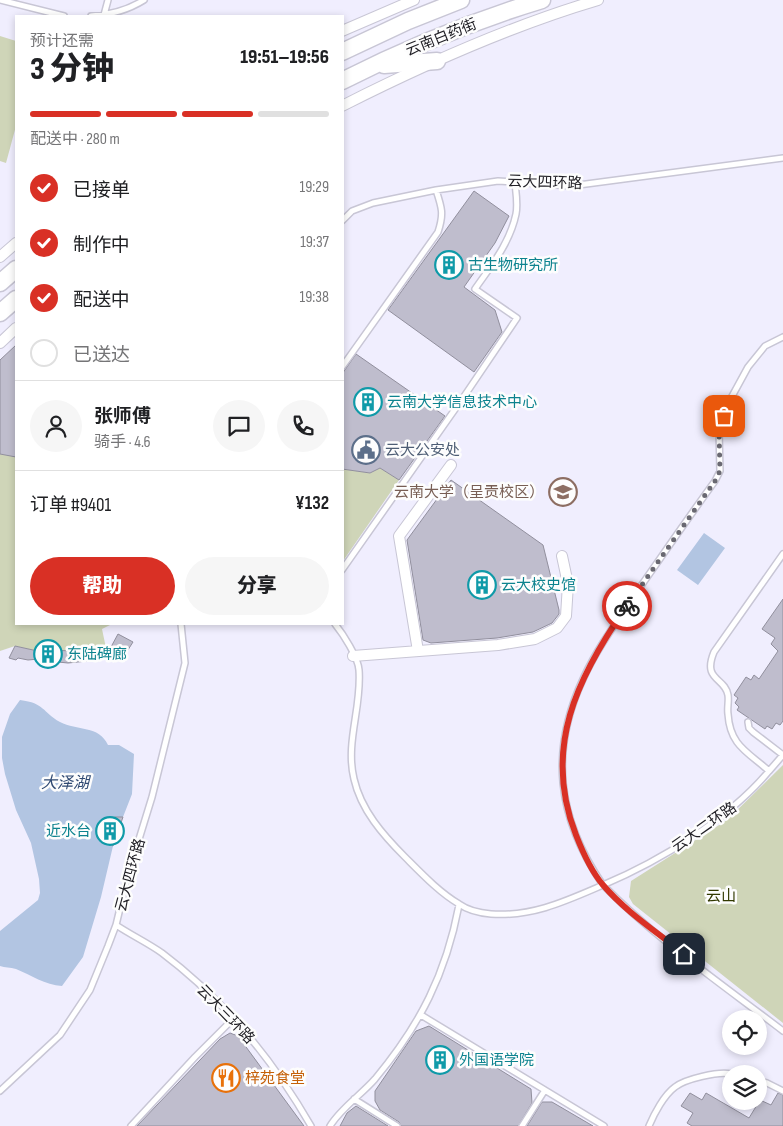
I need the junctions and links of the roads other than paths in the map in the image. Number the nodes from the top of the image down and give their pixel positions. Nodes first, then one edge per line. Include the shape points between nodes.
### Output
1 (0, 0) edge
2 (108, 0) edge
3 (144, 0) edge
4 (414, 0) edge
5 (461, 0) edge
6 (542, 0) edge
7 (598, 0) edge
8 (523, 3) edge
9 (60, 15) edge
10 (104, 15) edge
11 (344, 30) edge
12 (344, 51) edge
13 (437, 61) junction
14 (371, 66) junction
15 (344, 80) edge
16 (344, 105) edge
17 (783, 158) edge
18 (515, 183) junction
19 (436, 190) junction
20 (344, 219) edge
21 (15, 244) edge
22 (0, 257) edge
23 (15, 270) edge
24 (0, 283) edge
25 (15, 300) edge
26 (0, 313) edge
27 (15, 329) edge
28 (783, 337) edge
29 (0, 343) edge
30 (344, 364) edge
31 (451, 465) dead end
32 (783, 554) edge
33 (562, 556) dead end
34 (344, 567) edge
35 (180, 625) edge
36 (336, 625) edge
37 (418, 651) junction
38 (353, 656) junction
39 (748, 722) dead end
40 (783, 755) edge
41 (769, 772) junction
42 (603, 885) junction
43 (459, 905) junction
44 (116, 925) junction
45 (421, 1015) junction
46 (233, 1020) junction
47 (783, 1031) edge
48 (722, 1073) edge
49 (767, 1083) edge
50 (545, 1090) junction
51 (0, 1091) edge
52 (783, 1092) edge
53 (354, 1099) junction
54 (131, 1126) edge
55 (311, 1126) edge
56 (330, 1126) edge
57 (397, 1126) edge
58 (522, 1126) edge
59 (604, 1126) edge
60 (648, 1126) edge

1 - 9 lane
2 - 10 lane
3 - 10 lane
4 - 11 street
5 - 12 main road, 云南白药街
6 - 8 main road, 云南白药街
7 - 13 street via 515,27
8 - 14 main road, 云南白药街
13 - 14 main road
13 - 16 street
14 - 15 main road, 云南白药街
17 - 18 lane, 云大四环路 via 571,186
18 - 19 lane, 云大四环路 via 498,181
18 - 34 lane via 516,214 507,239 475,289 516,318
19 - 20 lane, 云大四环路 via 373,203 352,211
19 - 30 lane via 443,217 438,232
21 - 22 street
23 - 24 main road
25 - 26 main road
27 - 29 street
28 - 42 lane via 765,346 748,367 730,400 719,431 720,471 715,481 614,625 572,706 563,746 562,779 568,816 584,854
31 - 37 street via 399,536
32 - 41 lane via 714,652 710,667 728,695 731,733 740,747
33 - 37 street via 568,584 566,616 557,628 535,639
35 - 44 lane, 云大四环路 via 185,663
36 - 38 lane
37 - 38 street
38 - 43 lane via 359,669 351,744 354,779 364,806 382,834
39 - 40 lane via 753,732
40 - 41 lane, 云大二环路
41 - 42 lane, 云大二环路 via 755,788 707,827 634,871
42 - 43 lane, 云大二环路 via 556,906 530,913 476,912
42 - 47 lane via 684,954
43 - 45 lane via 448,952
44 - 46 lane, 云大三环路 via 161,953 205,990
44 - 51 lane, 云大四环路 via 90,990 60,1035
45 - 50 lane
45 - 53 lane via 390,1060
46 - 54 lane
46 - 55 lane, 云大三环路 via 291,1091
48 - 60 lane via 699,1077 675,1087
49 - 52 lane
50 - 58 lane
50 - 59 lane
53 - 56 lane
53 - 57 lane

